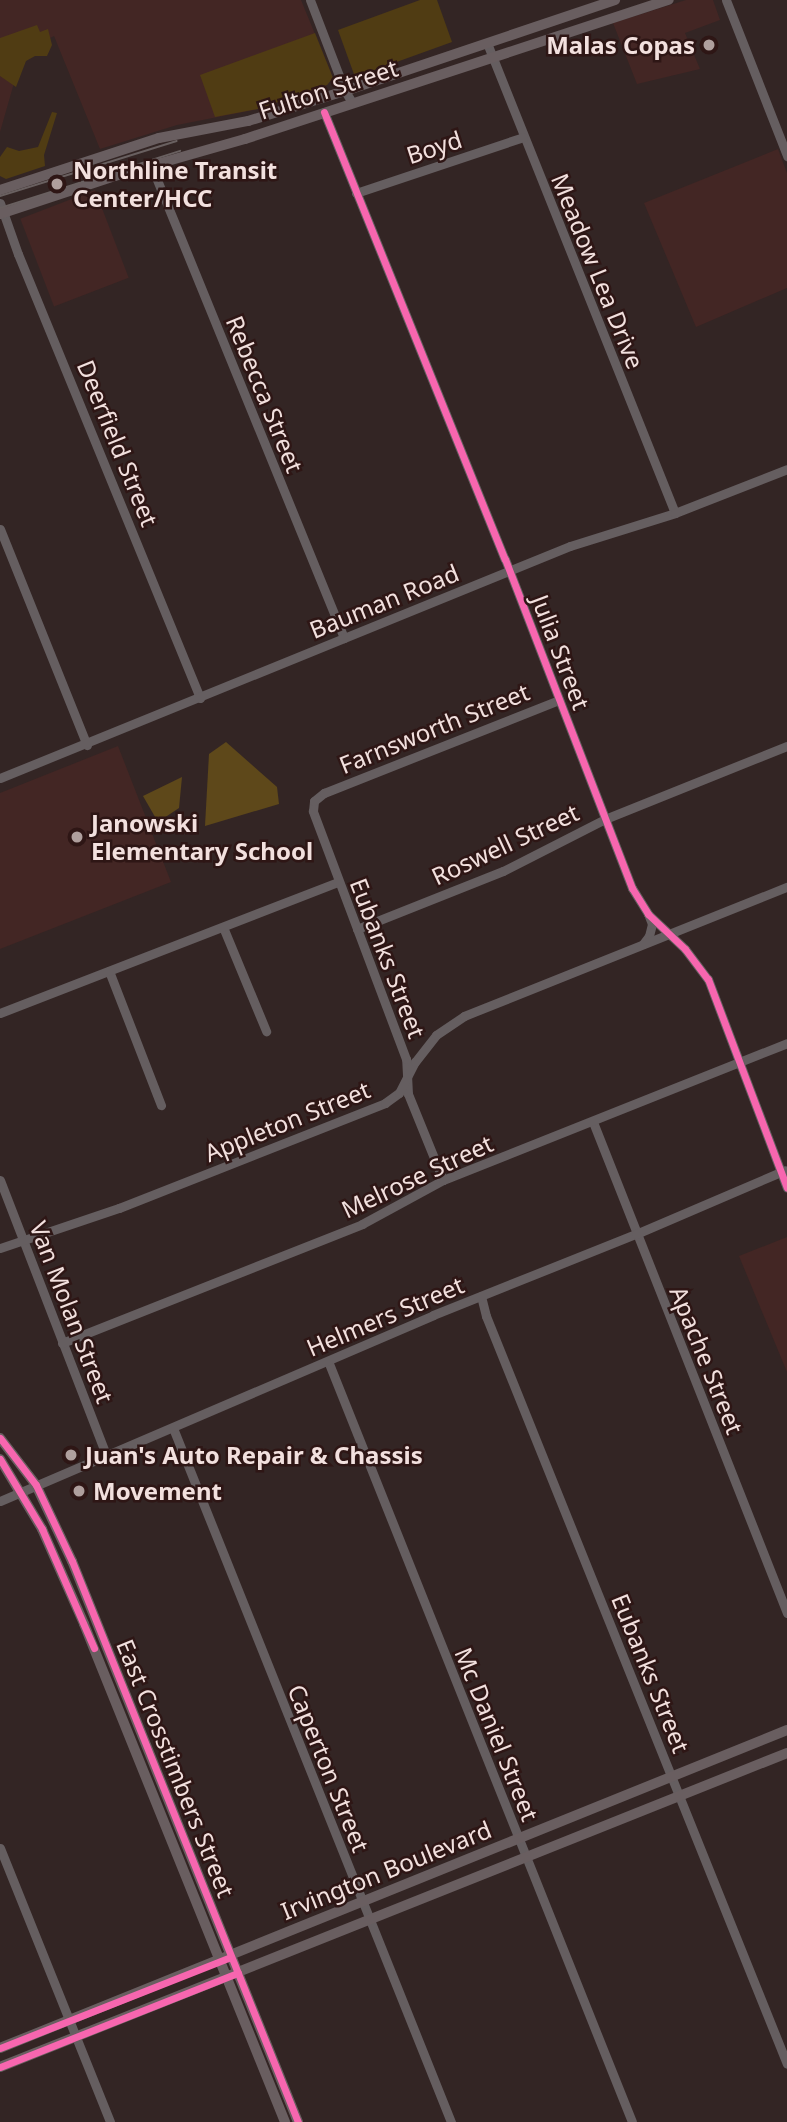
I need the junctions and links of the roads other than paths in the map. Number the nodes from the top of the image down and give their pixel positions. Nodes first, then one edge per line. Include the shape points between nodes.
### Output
1 (310, 0) edge
2 (615, 0) edge
3 (669, 0) edge
4 (726, 0) edge
5 (487, 43) junction
6 (492, 57) junction
7 (345, 91) junction
8 (352, 102) junction
9 (324, 112) junction
10 (205, 130) junction
11 (191, 132) junction
12 (523, 137) junction
13 (210, 149) junction
14 (197, 153) junction
15 (787, 156) edge
16 (151, 165) junction
17 (0, 190) edge
18 (356, 193) junction
19 (1, 210) edge
20 (787, 469) edge
21 (675, 513) junction
22 (0, 529) edge
23 (510, 570) junction
24 (344, 638) junction
25 (200, 698) junction
26 (559, 700) junction
27 (86, 745) junction
28 (787, 746) edge
29 (0, 778) edge
30 (324, 793) joint
31 (604, 819) junction
32 (338, 882) junction
33 (787, 887) edge
34 (648, 914) junction
35 (223, 927) junction
36 (356, 929) junction
37 (670, 934) junction
38 (642, 945) junction
39 (108, 971) junction
40 (0, 1013) edge
41 (266, 1031) dead end
42 (787, 1043) edge
43 (410, 1060) junction
44 (737, 1062) junction
45 (403, 1093) junction
46 (161, 1105) dead end
47 (593, 1122) junction
48 (784, 1171) edge
49 (0, 1180) edge
50 (443, 1180) junction
51 (787, 1188) edge
52 (636, 1234) junction
53 (23, 1239) junction
54 (0, 1248) edge
55 (481, 1296) junction
56 (62, 1343) junction
57 (328, 1361) junction
58 (173, 1428) junction
59 (0, 1438) edge
60 (107, 1457) junction
61 (0, 1459) edge
62 (36, 1485) junction
63 (22, 1490) junction
64 (0, 1501) edge
65 (787, 1613) edge
66 (95, 1618) junction
67 (84, 1623) junction
68 (130, 1721) junction
69 (787, 1730) edge
70 (787, 1753) edge
71 (673, 1777) junction
72 (680, 1797) junction
73 (519, 1839) junction
74 (0, 1848) edge
75 (527, 1858) junction
76 (364, 1902) junction
77 (372, 1920) junction
78 (226, 1959) junction
79 (232, 1975) junction
80 (150, 1989) junction
81 (156, 2005) junction
82 (69, 2021) junction
83 (76, 2037) junction
84 (0, 2048) edge
85 (787, 2064) edge
86 (0, 2067) edge
87 (281, 2096) junction
88 (110, 2122) edge
89 (285, 2122) edge
90 (298, 2122) edge
91 (451, 2122) edge
92 (632, 2122) edge

1 - 7 street
2 - 5 main road, Fulton Street
3 - 6 main road, Fulton Street
4 - 15 street
5 - 6 street, Meadow Lea Drive
5 - 7 main road, Fulton Street
6 - 8 main road, Fulton Street
6 - 12 street, Meadow Lea Drive
7 - 8 street
7 - 10 main road, Fulton Street
8 - 9 main road, Fulton Street
9 - 13 main road, Fulton Street
9 - 18 street, Julia Street
10 - 11 main road, Fulton Street
10 - 13 main road
11 - 14 main road
11 - 17 main road, Fulton Street via 159,138
12 - 18 street, Boyd
12 - 21 street, Meadow Lea Drive
13 - 14 main road, Fulton Street
14 - 16 main road, Fulton Street
16 - 19 main road, Fulton Street
16 - 24 street, Rebecca Street
18 - 23 street, Julia Street
19 - 25 street, Deerfield Street
20 - 21 street, Bauman Road
21 - 23 street, Bauman Road
22 - 27 street
23 - 24 street, Bauman Road
23 - 26 street, Julia Street
24 - 25 street, Bauman Road
25 - 27 street, Bauman Road
26 - 30 street, Farnsworth Street
26 - 31 street, Julia Street
27 - 29 street, Bauman Road
28 - 31 street, Roswell Street
30 - 32 street, Eubanks Street via 314,801 313,811
31 - 34 street, Julia Street via 632,888
31 - 36 street, Roswell Street via 503,871
32 - 35 street
32 - 36 street, Eubanks Street
33 - 37 street, Appleton Street
34 - 37 street, Julia Street
34 - 38 street via 652,924
35 - 39 street
35 - 41 street
36 - 43 street, Eubanks Street
37 - 38 street, Appleton Street
37 - 44 street, Julia Street via 708,979
38 - 43 street, Appleton Street via 464,1016
39 - 40 street
39 - 46 street
42 - 44 street, Melrose Street
43 - 45 street, Appleton Street
44 - 47 street, Melrose Street
44 - 48 street, Julia Street
45 - 50 street
45 - 53 street, Appleton Street via 120,1208
47 - 50 street, Melrose Street
47 - 52 street, Apache Street
48 - 51 street, Julia Street
48 - 52 street, Helmers Street
49 - 53 street, Van Molan Street
50 - 56 street, Melrose Street via 362,1224
52 - 55 street, Helmers Street
52 - 65 street, Apache Street
53 - 54 street, Appleton Street
53 - 56 street, Van Molan Street
55 - 57 street, Helmers Street
55 - 71 street, Eubanks Street
56 - 60 street, Van Molan Street
57 - 58 street, Helmers Street
57 - 73 street, Mc Daniel Street
58 - 60 street, Helmers Street
58 - 76 street, Caperton Street
59 - 62 main road, East Crosstimbers Street
60 - 62 street, Helmers Street
61 - 63 main road, East Crosstimbers Street
62 - 63 street, Helmers Street
62 - 66 main road, East Crosstimbers Street
63 - 64 street, Helmers Street
63 - 67 main road, East Crosstimbers Street
66 - 67 main road
66 - 68 main road, East Crosstimbers Street
67 - 68 main road, East Crosstimbers Street
68 - 78 main road, East Crosstimbers Street
69 - 71 main road, Irvington Boulevard
70 - 72 main road, Irvington Boulevard
71 - 72 street, Eubanks Street
71 - 73 main road, Irvington Boulevard
72 - 75 main road, Irvington Boulevard
72 - 85 street, Eubanks Street
73 - 75 street, Mc Daniel Street
73 - 76 main road, Irvington Boulevard
74 - 82 street
75 - 77 main road, Irvington Boulevard
75 - 92 street, Mc Daniel Street
76 - 77 street, Caperton Street
76 - 78 main road, Irvington Boulevard
77 - 79 main road, Irvington Boulevard
77 - 91 street, Caperton Street
78 - 79 main road, East Crosstimbers Street
78 - 80 main road, Irvington Boulevard
79 - 81 main road, Irvington Boulevard
79 - 87 main road, East Crosstimbers Street
80 - 81 main road
80 - 82 main road, Irvington Boulevard
81 - 83 main road, Irvington Boulevard
82 - 83 street
82 - 84 main road, Irvington Boulevard
83 - 86 main road, Irvington Boulevard
83 - 88 street
87 - 89 main road, East Crosstimbers Street
87 - 90 main road, East Crosstimbers Street

